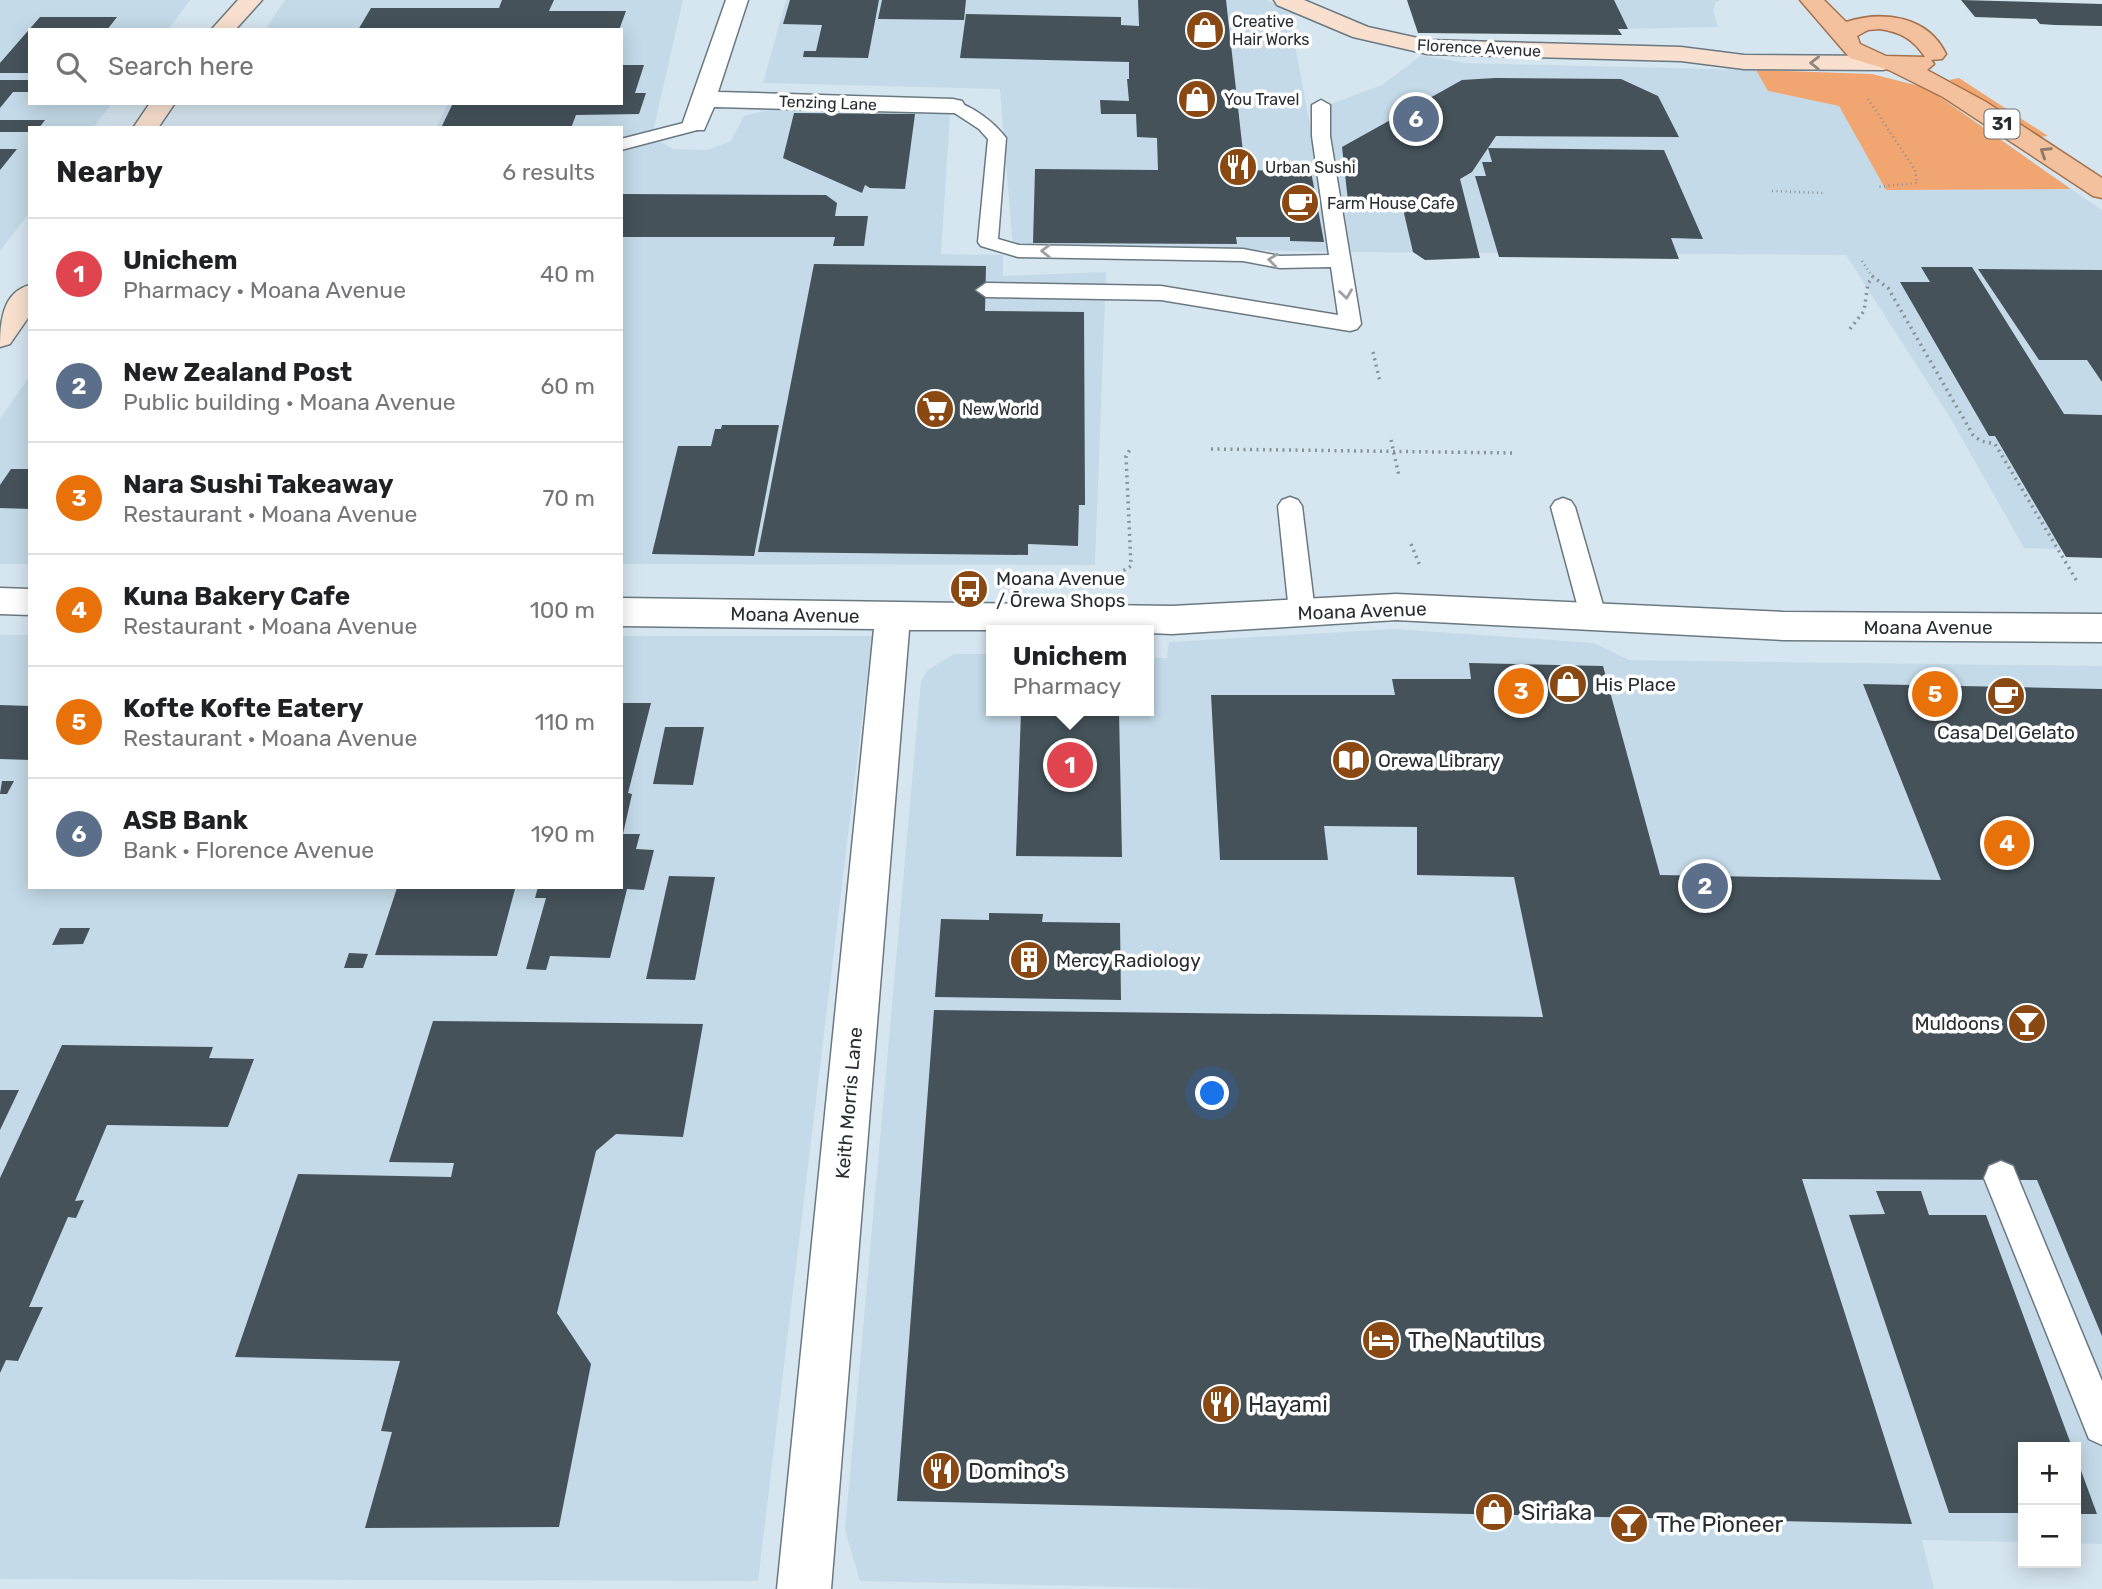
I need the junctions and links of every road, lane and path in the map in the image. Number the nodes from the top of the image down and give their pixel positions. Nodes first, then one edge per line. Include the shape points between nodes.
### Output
1 (222, 0) edge
2 (251, 0) edge
3 (737, 0) edge
4 (1285, 0) edge
5 (1811, 0) edge
6 (1849, 0) edge
7 (1893, 25) junction
8 (211, 28) edge
9 (224, 28) edge
10 (1845, 34) junction
11 (1681, 54) junction
12 (1934, 54) junction
13 (1890, 64) junction
14 (1861, 88) dead end
15 (704, 99) junction
16 (162, 105) edge
17 (953, 106) joint
18 (1321, 106) dead end
19 (695, 125) joint
20 (146, 126) edge
21 (623, 144) edge
22 (2102, 165) edge
23 (1875, 187) dead end
24 (2102, 190) edge
25 (1772, 191) dead end
26 (1824, 193) dead end
27 (1341, 261) junction
28 (1862, 261) dead end
29 (1873, 278) junction
30 (986, 290) dead end
31 (28, 297) edge
32 (1850, 329) dead end
33 (0, 337) edge
34 (1371, 343) dead end
35 (1380, 382) dead end
36 (1391, 439) dead end
37 (1131, 448) dead end
38 (1211, 449) dead end
39 (1394, 452) junction
40 (1514, 453) dead end
41 (1399, 476) dead end
42 (1290, 506) dead end
43 (1563, 507) dead end
44 (1114, 576) dead end
45 (2080, 587) dead end
46 (0, 601) edge
47 (28, 602) edge
48 (623, 612) edge
49 (1303, 612) junction
50 (893, 616) junction
51 (1594, 619) junction
52 (2102, 628) edge
53 (2001, 1178) dead end
54 (2102, 1426) edge
55 (804, 1589) edge

1 - 8 street
2 - 9 street
3 - 15 street
4 - 11 street, Florence Avenue via 1361,32 1427,47
5 - 10 main road, 31
6 - 7 main road, 31
7 - 10 main road, 31 via 1867,23
7 - 12 main road, 31 via 1927,40
10 - 11 street, Florence Avenue via 1792,45
10 - 13 main road, 31 via 1858,53
13 -> 11 street, Florence Avenue via 1744,62
12 - 13 main road via 1923,63
12 - 22 main road, 31
24 -> 13 main road, 31 via 1924,77
14 - 23 path via 1915,170 1917,183
15 - 17 street, Tenzing Lane
15 - 19 street
16 - 20 street
27 -> 17 lane via 1018,251 988,242 997,138
18 - 27 lane via 1321,136
19 - 21 lane
25 - 26 path
27 -> 30 lane via 1350,324 1161,293
28 - 29 path
29 - 32 path via 1864,311
29 - 45 path via 1888,288 1973,435 1995,444
31 - 33 street
34 - 35 path
36 - 39 path
37 - 44 path via 1126,456 1131,566
38 - 39 path
39 - 40 path
39 - 41 path
42 - 49 lane
43 - 51 lane
46 - 47 street
48 - 50 street, Moana Avenue
49 - 50 street, Moana Avenue via 1172,620
49 - 51 street, Moana Avenue via 1396,607
50 - 55 street, Keith Morris Lane
51 - 52 street, Moana Avenue via 1783,626
53 - 54 lane

